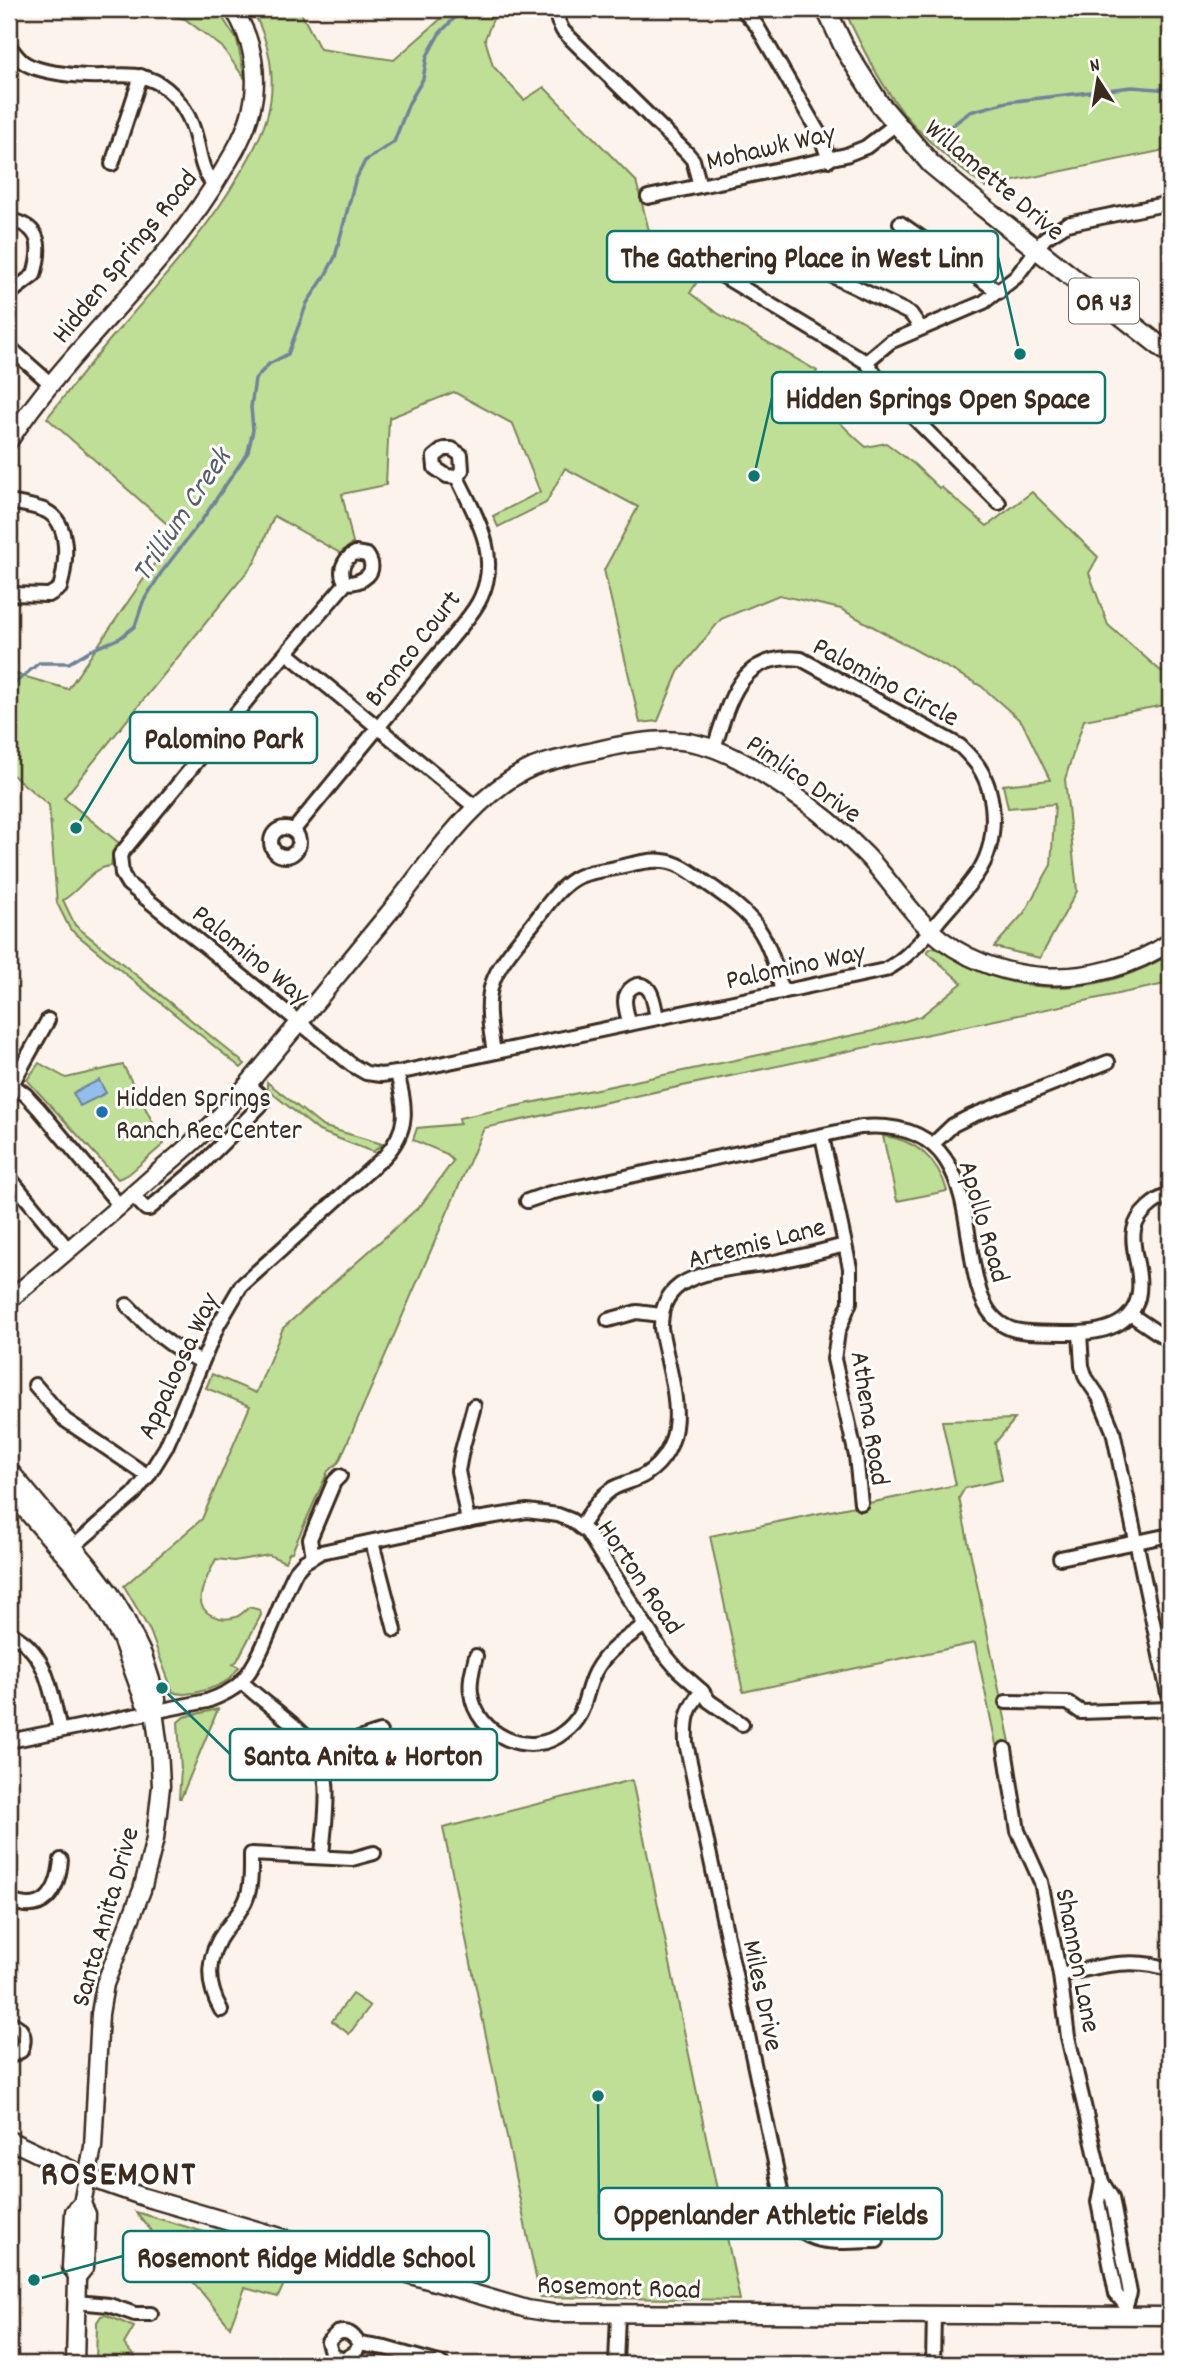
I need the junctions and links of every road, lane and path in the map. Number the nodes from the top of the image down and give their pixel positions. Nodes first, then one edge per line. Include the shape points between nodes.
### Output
1 (233, 9) edge
2 (560, 9) edge
3 (742, 9) edge
4 (826, 9) edge
5 (9, 46) edge
6 (141, 76) junction
7 (896, 124) junction
8 (829, 160) junction
9 (112, 164) dead end
10 (215, 186) junction
11 (699, 186) junction
12 (648, 197) dead end
13 (1170, 202) edge
14 (9, 220) edge
15 (900, 223) dead end
16 (1037, 248) junction
17 (785, 250) dead end
18 (713, 271) dead end
19 (999, 292) junction
20 (9, 294) edge
21 (920, 327) junction
22 (9, 347) edge
23 (1170, 354) edge
24 (866, 362) junction
25 (52, 385) junction
26 (9, 441) edge
27 (457, 477) dead end
28 (9, 502) edge
29 (999, 503) dead end
30 (346, 583) dead end
31 (9, 594) edge
32 (287, 653) junction
33 (379, 728) junction
34 (714, 748) junction
35 (475, 807) junction
36 (293, 831) dead end
37 (931, 930) junction
38 (1170, 943) edge
39 (782, 992) junction
40 (657, 1018) junction
41 (48, 1020) dead end
42 (299, 1024) junction
43 (629, 1024) junction
44 (494, 1052) junction
45 (1108, 1062) dead end
46 (397, 1073) junction
47 (10, 1083) edge
48 (247, 1083) junction
49 (822, 1136) junction
50 (933, 1144) junction
51 (9, 1177) edge
52 (1170, 1195) edge
53 (126, 1201) junction
54 (527, 1201) dead end
55 (845, 1245) junction
56 (68, 1249) junction
57 (9, 1299) edge
58 (127, 1304) dead end
59 (1130, 1314) junction
60 (661, 1315) junction
61 (608, 1320) dead end
62 (1080, 1333) junction
63 (1170, 1341) edge
64 (202, 1362) junction
65 (35, 1385) dead end
66 (474, 1406) dead end
67 (9, 1471) edge
68 (148, 1476) junction
69 (340, 1476) dead end
70 (9, 1491) edge
71 (861, 1503) dead end
72 (468, 1521) junction
73 (580, 1527) junction
74 (1170, 1535) edge
75 (372, 1542) junction
76 (1137, 1542) junction
77 (74, 1546) junction
78 (313, 1556) junction
79 (1060, 1558) dead end
80 (645, 1625) junction
81 (395, 1630) dead end
82 (9, 1633) edge
83 (476, 1656) dead end
84 (242, 1682) junction
85 (702, 1691) junction
86 (1006, 1702) dead end
87 (1170, 1703) edge
88 (1170, 1709) edge
89 (153, 1711) junction
90 (742, 1724) dead end
91 (60, 1730) junction
92 (380, 1732) dead end
93 (9, 1741) edge
94 (1005, 1749) dead end
95 (318, 1752) junction
96 (374, 1853) dead end
97 (322, 1857) junction
98 (61, 1860) dead end
99 (9, 1900) edge
100 (1170, 1970) edge
101 (1060, 1975) junction
102 (220, 2010) dead end
103 (9, 2022) edge
104 (9, 2057) edge
105 (9, 2140) edge
106 (87, 2176) junction
107 (877, 2241) dead end
108 (76, 2302) junction
109 (1127, 2311) junction
110 (150, 2314) dead end
111 (618, 2314) junction
112 (934, 2314) junction
113 (1170, 2315) edge
114 (359, 2344) dead end
115 (75, 2364) edge
116 (442, 2364) edge
117 (616, 2364) edge
118 (933, 2364) edge

1 - 10 main road, Hidden Springs Road via 250,49 254,94 246,127
2 - 11 street via 558,21 573,43 693,160
3 - 8 street via 757,26 821,137
4 - 7 main road, Willamette Drive / OR 43 via 857,70
5 - 6 street via 38,69
6 - 9 street
6 - 10 street via 178,100 193,127 204,172
7 - 8 street, Mohawk Way via 866,147
7 - 16 main road, Willamette Drive / OR 43 via 943,174
8 - 11 street, Mohawk Way
10 - 25 main road, Hidden Springs Road via 178,238
11 - 12 street, Mohawk Way
13 - 16 street via 1067,225
14 - 20 street via 28,225 38,244 34,275
15 - 19 street
16 - 19 street via 1025,269
16 - 23 main road, Willamette Drive / OR 43
17 - 21 street via 911,314
18 - 24 street
19 - 21 street via 959,314
21 - 24 street via 890,341
22 - 25 street
24 - 29 street via 893,397
25 - 26 main road, Hidden Springs Road
27 - 33 street, Bronco Court via 486,540 486,584 472,613
28 - 31 street via 47,511 61,527 64,541 60,588 50,595
30 - 32 street, Palomino Way
32 - 33 street
32 - 42 street, Palomino Way via 120,856 120,867 128,884
33 - 35 street
33 - 36 street, Bronco Court
34 - 35 main road, Pimlico Drive via 655,739 572,756 519,774
34 - 37 main road, Pimlico Drive via 746,763 827,819 869,858
34 - 37 street, Palomino Circle via 743,677 763,663 784,657 819,667 960,746 984,776 992,837 978,872
35 - 42 main road, Pimlico Drive
37 - 38 main road, Pimlico Drive via 991,966 1048,977 1114,969
37 - 39 street, Palomino Way via 885,970
39 - 40 street, Palomino Way
39 - 44 street via 761,931 732,900 673,863 635,864 581,876 566,885 508,954 496,971 487,1004
40 - 43 street, Palomino Way
40 - 43 street via 650,991 638,985 626,995
41 - 47 street
42 - 46 street, Palomino Way via 366,1073
42 - 48 main road, Pimlico Drive
43 - 44 street, Palomino Way
44 - 46 street, Palomino Way
45 - 50 street via 971,1116
46 - 64 street, Appaloosa Way via 405,1111 396,1143 241,1286
47 - 53 street
48 - 53 main road, Pimlico Drive via 207,1128
48 - 53 street via 263,1103 200,1166 149,1209
49 - 50 street, Apollo Road via 889,1126
49 - 54 street, Apollo Road
49 - 55 street, Athena Road
50 - 62 street, Apollo Road via 956,1183 989,1313 1018,1331
51 - 56 street
52 - 59 street via 1148,1208 1134,1229 1139,1291
53 - 56 main road, Pimlico Drive
55 - 60 street, Artemis Lane via 693,1278 672,1292
55 - 71 street, Athena Road via 850,1302 834,1359 856,1456
56 - 57 main road, Pimlico Drive
58 - 64 street via 156,1335
59 - 62 street, Apollo Road via 1108,1330
59 - 63 street
60 - 61 street via 637,1312
60 - 73 street via 677,1409 674,1438 660,1462 646,1474 613,1488
62 - 76 street via 1082,1366 1113,1431
64 - 68 street, Appaloosa Way via 166,1447
65 - 68 street via 65,1420
66 - 72 street via 458,1470
67 - 77 main road, Santa Anita Drive
68 - 77 street, Appaloosa Way
69 - 78 street via 310,1539
70 - 89 main road, Santa Anita Drive via 98,1598 121,1638 144,1701
72 - 73 street, Horton Road via 534,1511 558,1515
72 - 75 street, Horton Road
73 - 80 street, Horton Road
74 - 76 street
75 - 78 street, Horton Road
75 - 81 street
76 - 79 street
76 - 87 street
77 - 89 main road, Santa Anita Drive via 124,1616 157,1699
78 - 84 street via 296,1571
80 - 83 street via 602,1661 576,1721 561,1735 542,1743 507,1740 484,1724 470,1692
80 - 85 street, Horton Road via 678,1670
82 - 91 street via 30,1647 44,1667
84 - 89 street via 206,1701
84 - 95 street
85 - 90 street, Horton Road
85 - 107 street, Miles Drive via 686,1715 687,1743 787,2212 794,2226 809,2238
86 - 88 street via 1068,1703 1081,1712
89 - 91 street
89 - 106 main road, Santa Anita Drive via 161,1786 157,1829 142,1890 105,1984 95,2132
91 - 93 street
92 - 95 street
94 - 101 street, Shannon Lane via 1018,1831 1041,1882
95 - 97 street via 326,1781
96 - 97 street via 352,1859
97 - 102 street via 251,1854 248,1894 219,1938 211,1961 211,1987
98 - 99 street via 54,1891 47,1898 28,1906
100 - 101 street via 1137,1962
101 - 109 street, Shannon Lane via 1068,2037 1102,2182 1115,2212 1130,2293
103 - 104 street via 20,2028 24,2037 21,2051
105 - 106 main road, Rosemont Road
106 - 108 main road, Santa Anita Drive via 72,2230
106 - 111 main road, Rosemont Road via 144,2197 527,2309 552,2314
108 - 110 street
108 - 115 main road, Santa Anita Drive
109 - 112 main road, Rosemont Road
109 - 113 main road, Rosemont Road
111 - 112 main road, Rosemont Road
111 - 117 street
112 - 118 street
114 - 116 street

